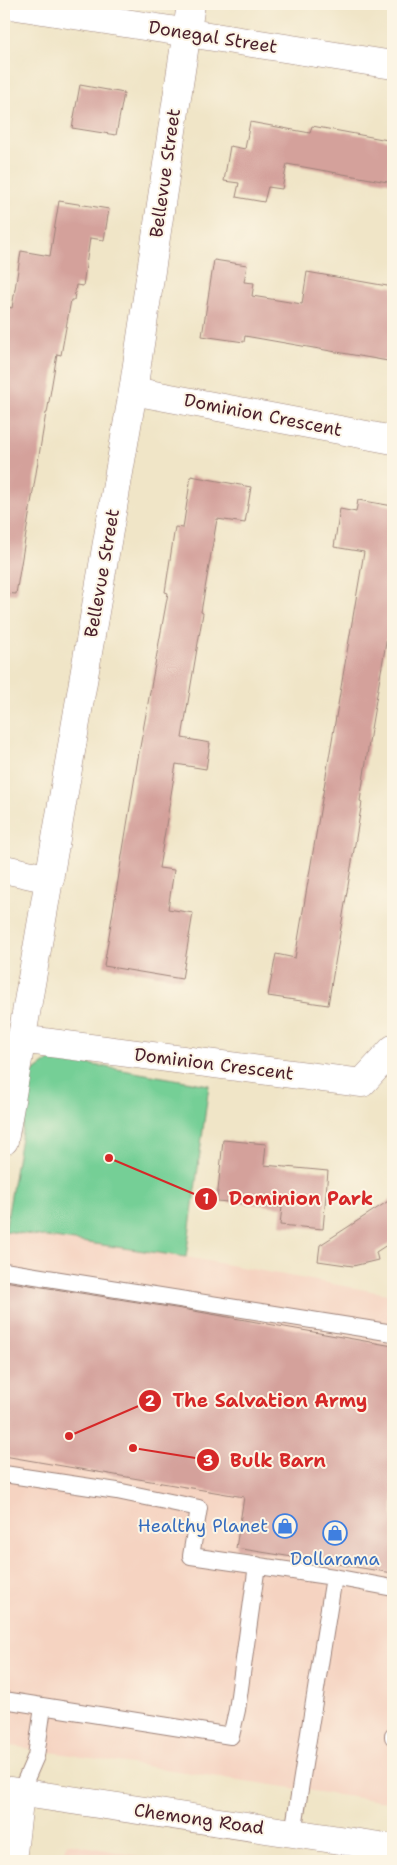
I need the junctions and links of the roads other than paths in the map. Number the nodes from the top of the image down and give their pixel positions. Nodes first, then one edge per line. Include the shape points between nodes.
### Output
1 (4, 4) edge
2 (191, 4) edge
3 (186, 32) junction
4 (393, 65) edge
5 (133, 391) junction
6 (393, 440) edge
7 (4, 869) edge
8 (50, 879) junction
9 (20, 1039) junction
10 (393, 1049) edge
11 (4, 1141) edge
12 (4, 1271) edge
13 (393, 1333) edge
14 (4, 1474) edge
15 (257, 1565) junction
16 (334, 1577) junction
17 (393, 1588) edge
18 (4, 1700) edge
19 (43, 1707) junction
20 (12, 1791) edge
21 (292, 1833) junction
22 (393, 1848) edge
23 (12, 1861) edge

1 - 3 street, Donegal Street
2 - 3 street, Bellevue Street
3 - 4 street, Donegal Street
3 - 5 street, Bellevue Street
5 - 6 street, Dominion Crescent
5 - 8 street, Bellevue Street
7 - 8 street
8 - 9 street, Bellevue Street
9 - 10 street, Dominion Crescent via 362,1084
9 - 11 street, Bellevue Street
12 - 13 lane
14 - 15 lane via 199,1508 192,1556
15 - 16 lane
15 - 19 lane via 231,1736
16 - 17 lane
16 - 21 lane
18 - 19 lane
19 - 20 lane via 36,1756
20 - 21 street, Chemong Road
20 - 23 street
21 - 22 street, Chemong Road

